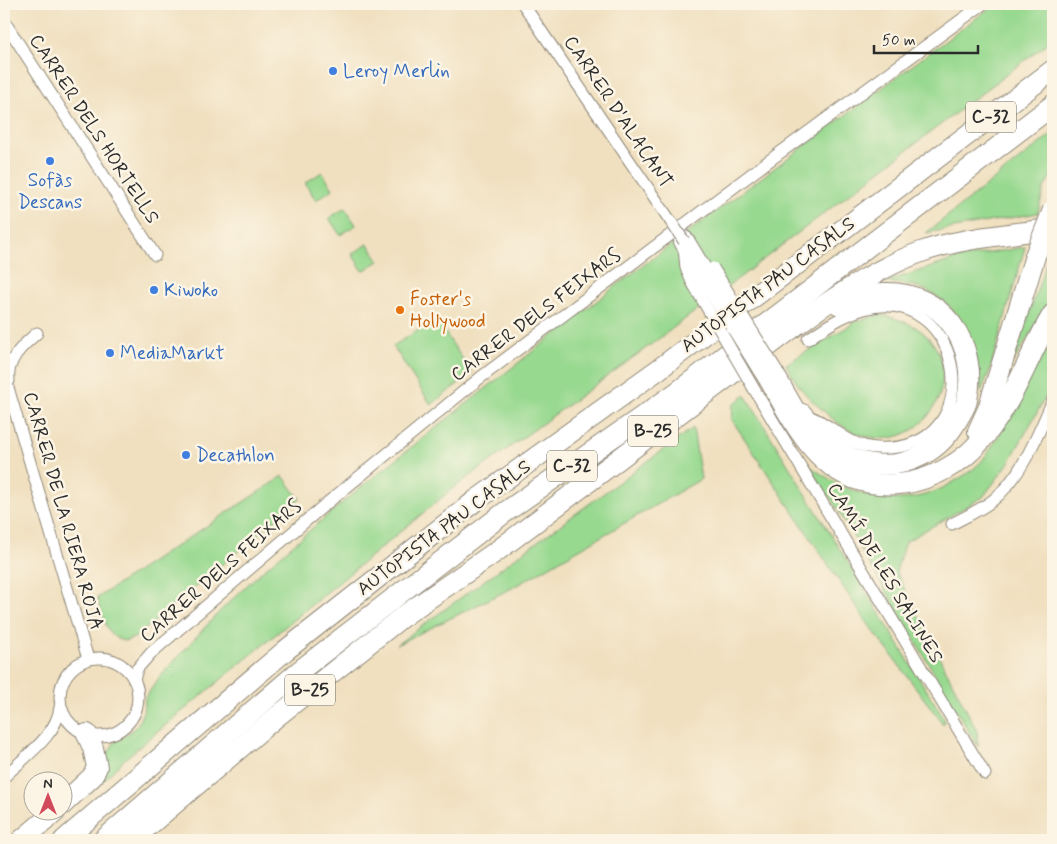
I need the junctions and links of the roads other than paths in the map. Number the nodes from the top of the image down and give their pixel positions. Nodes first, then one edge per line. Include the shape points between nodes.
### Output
1 (523, 4) edge
2 (983, 4) edge
3 (4, 22) edge
4 (1053, 70) edge
5 (1053, 105) edge
6 (1053, 210) edge
7 (1053, 221) edge
8 (1053, 228) edge
9 (1022, 233) junction
10 (684, 241) joint
11 (155, 255) dead end
12 (811, 314) junction
13 (1053, 314) edge
14 (37, 333) dead end
15 (808, 339) dead end
16 (4, 374) edge
17 (767, 381) junction
18 (7, 394) edge
19 (1053, 400) edge
20 (802, 414) junction
21 (962, 458) junction
22 (952, 524) dead end
23 (88, 659) junction
24 (134, 680) junction
25 (60, 705) junction
26 (87, 734) junction
27 (985, 774) dead end
28 (4, 776) edge
29 (72, 796) edge
30 (43, 822) edge
31 (22, 840) edge
32 (64, 840) edge
33 (103, 840) edge
34 (132, 840) edge

1 - 10 street, CARRER D'ALACANT, bridge
2 - 24 street, CARRER DELS FEIXARS via 431,416 151,653 137,669
3 - 11 street, CARRER DELS HORTELLS
4 - 32 highway, AUTOPISTA PAU CASALS / C-32 via 659,369 476,501 286,650
5 - 33 highway, AUTOPISTA PAU CASALS / C-32 via 676,393 504,513 298,672
6 - 21 highway, bridge via 1035,256 988,409
7 - 9 highway
8 - 9 highway, B-25
9 - 12 highway, B-25 via 923,251 871,274
10 - 17 highway, bridge
12 - 20 highway via 862,295 884,292 917,298 944,313 964,343 970,369 967,402 949,435 922,456 905,461 887,464 852,457 833,447
12 - 34 highway, B-25 via 497,550 402,617
13 - 21 highway via 1004,409
14 - 18 street via 13,358 8,371
15 - 20 street via 844,317 865,309 885,306 905,309 936,330 948,349 953,366 953,398 946,414 921,439 905,446 887,448 857,444 812,416
16 - 18 street, CARRER DE LA RIERA ROJA
17 - 20 street
17 - 21 highway via 812,448 844,475 874,485 896,485 937,474
17 - 27 street, CAMÍ DE LES SALINES
18 - 23 street, CARRER DE LA RIERA ROJA
19 - 22 street via 1030,449 1009,483 992,501
23 - 24 street via 115,661 128,670
23 - 25 street via 77,663 65,676 59,693
24 - 26 street via 138,692 137,705 128,722 118,731 106,735
25 - 26 street via 70,723
25 - 28 street via 57,722 49,733
26 - 29 highway via 98,767
30 - 31 highway

